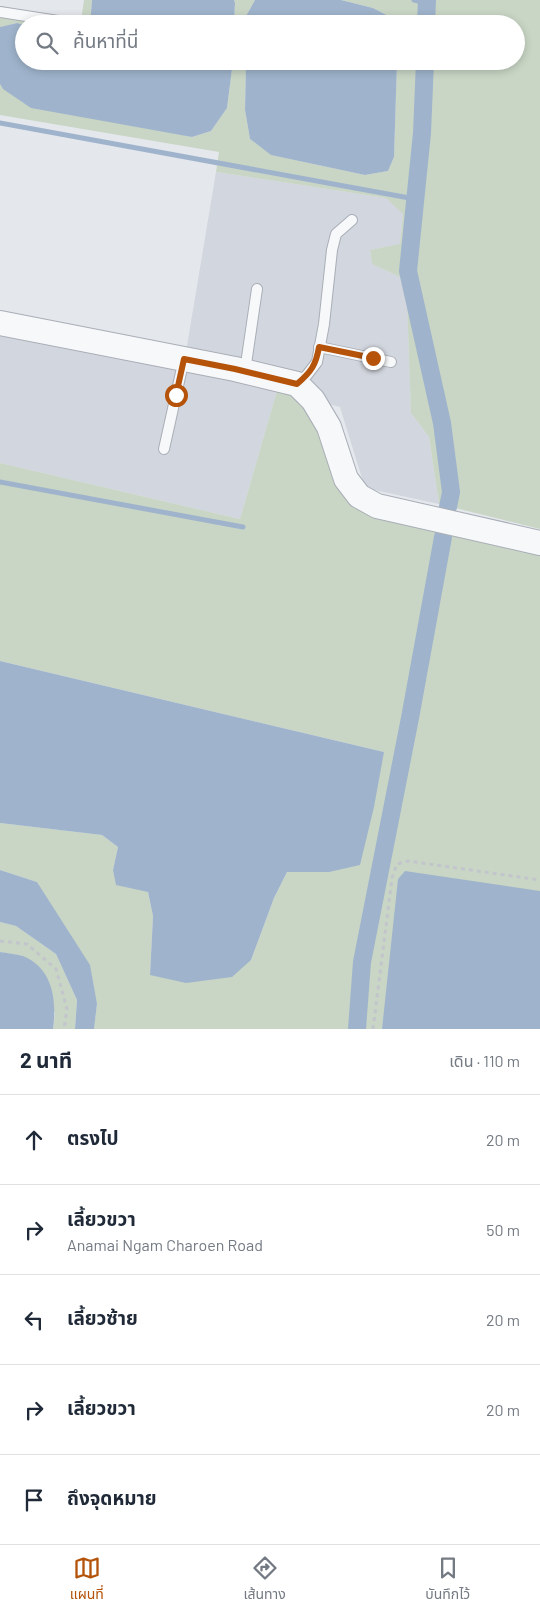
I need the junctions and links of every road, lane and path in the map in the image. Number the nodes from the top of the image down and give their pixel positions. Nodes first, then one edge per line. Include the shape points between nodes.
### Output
1 (0, 12) edge
2 (19, 15) edge
3 (352, 220) dead end
4 (257, 289) dead end
5 (0, 323) edge
6 (319, 347) junction
7 (184, 359) junction
8 (392, 362) dead end
9 (246, 371) junction
10 (297, 384) junction
11 (164, 449) dead end
12 (540, 544) edge
13 (540, 880) edge
14 (0, 941) edge
15 (64, 1029) edge
16 (374, 1029) edge

1 - 2 lane
3 - 6 lane via 336,234
4 - 9 lane
5 - 7 street
6 - 8 lane
6 - 10 lane via 317,362
7 - 9 street
7 - 11 lane
9 - 10 street
10 - 12 street via 313,400 329,427 346,479 359,496 377,506
13 - 16 path via 408,861 397,864 392,878
14 - 15 path via 26,944 56,969 67,1009

